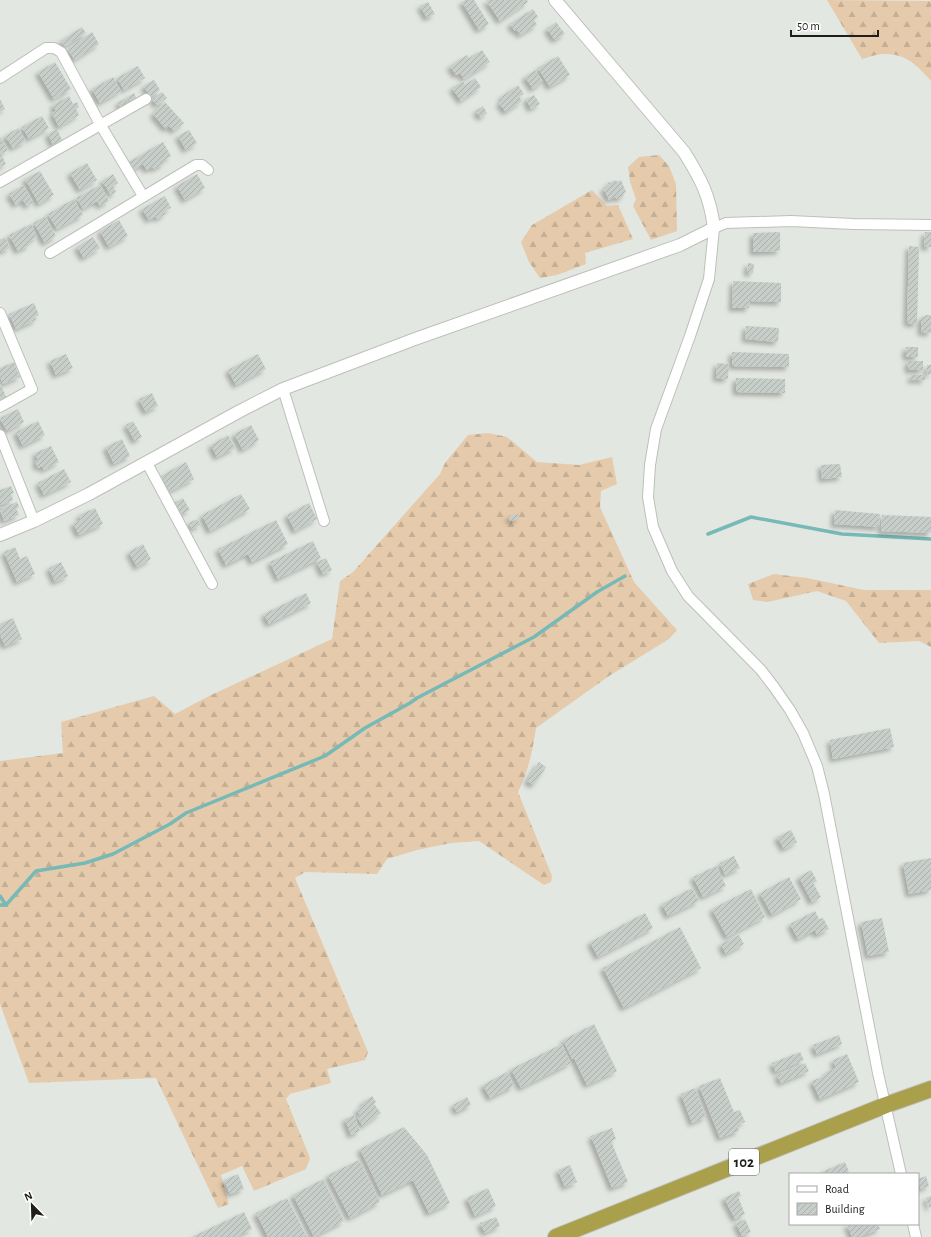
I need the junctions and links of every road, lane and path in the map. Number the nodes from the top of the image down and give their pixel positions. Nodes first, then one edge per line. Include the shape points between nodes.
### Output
1 (555, 0) edge
2 (0, 78) edge
3 (146, 99) dead end
4 (100, 124) junction
5 (208, 170) dead end
6 (0, 182) edge
7 (143, 196) junction
8 (931, 225) edge
9 (714, 228) junction
10 (50, 253) dead end
11 (0, 313) edge
12 (283, 389) junction
13 (0, 407) edge
14 (0, 435) edge
15 (147, 463) junction
16 (34, 521) junction
17 (324, 521) dead end
18 (0, 535) edge
19 (212, 584) dead end
20 (931, 1089) edge
21 (886, 1105) junction
22 (901, 1173) edge
23 (913, 1225) edge
24 (556, 1237) edge
25 (916, 1237) edge

1 - 9 street via 684,152 707,194
2 - 4 street via 46,48 54,48 61,52
3 - 4 street
4 - 6 street
4 - 7 street
5 - 7 street via 202,165 196,165
7 - 10 street
8 - 9 street via 791,220 726,223
9 - 12 street via 680,245
9 - 21 street via 709,279 656,429 648,497 653,527 672,571 688,596 750,658 774,687 803,733 817,766
11 - 13 street via 32,390
12 - 15 street
12 - 17 street
14 - 16 street
15 - 16 street
15 - 19 street
16 - 18 street
20 - 21 highway, 102
21 - 22 street
21 - 24 highway, 102
23 - 25 street

